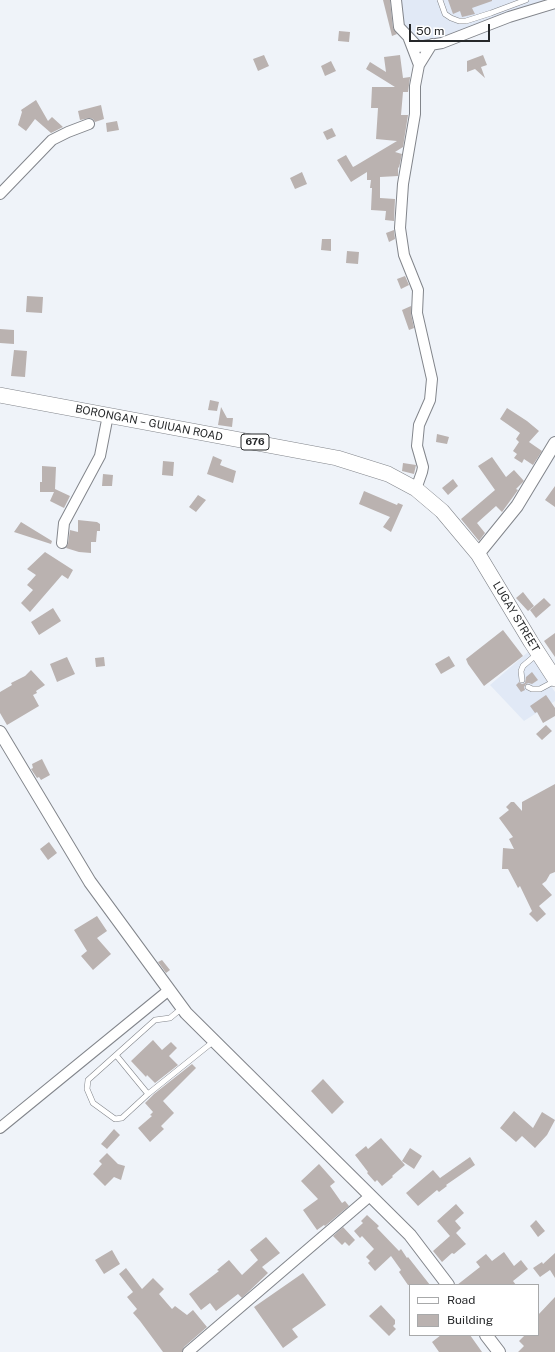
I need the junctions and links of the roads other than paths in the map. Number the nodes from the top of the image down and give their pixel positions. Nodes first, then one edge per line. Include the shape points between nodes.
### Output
1 (396, 0) edge
2 (440, 0) edge
3 (526, 0) edge
4 (555, 3) edge
5 (409, 37) junction
6 (432, 44) junction
7 (419, 65) junction
8 (89, 124) dead end
9 (0, 194) edge
10 (0, 394) edge
11 (108, 415) junction
12 (555, 443) edge
13 (416, 489) junction
14 (62, 543) dead end
15 (478, 554) junction
16 (538, 653) junction
17 (522, 680) dead end
18 (555, 680) edge
19 (528, 687) dead end
20 (0, 732) edge
21 (169, 990) junction
22 (182, 1008) junction
23 (214, 1041) junction
24 (116, 1055) junction
25 (148, 1094) junction
26 (0, 1128) edge
27 (370, 1196) junction
28 (447, 1284) edge
29 (487, 1336) edge
30 (188, 1352) edge
31 (499, 1352) edge

1 - 5 street via 399,27
2 - 3 lane via 446,14 458,21 466,21
4 - 6 street via 509,17 442,43
5 - 6 street via 418,47
5 - 7 street
6 - 7 street
7 - 13 street via 415,86 415,114 403,184 400,228 404,255 418,290 417,313 432,379 430,400 419,425 417,446 423,466
8 - 9 street via 52,140
10 - 11 main road, BORONGAN – GUIUAN ROAD / 676
11 - 13 main road, BORONGAN – GUIUAN ROAD / 676 via 337,458 388,474
11 - 14 street via 100,456 64,523
12 - 15 street via 517,506
13 - 15 main road, BORONGAN – GUIUAN ROAD / 676 via 442,511
15 - 16 main road, LUGAY STREET / 676
16 - 17 lane via 523,666
16 - 18 main road, LUGAY STREET / 676
18 - 19 lane via 540,689
20 - 21 street via 90,882
21 - 22 street
21 - 26 street
22 - 23 street
22 - 24 lane via 170,1018 155,1020
23 - 25 lane
23 - 27 street
24 - 25 lane
24 - 25 lane via 88,1080 87,1089 93,1103 115,1119 122,1118
27 - 28 street via 410,1235
27 - 30 street
29 - 31 street

